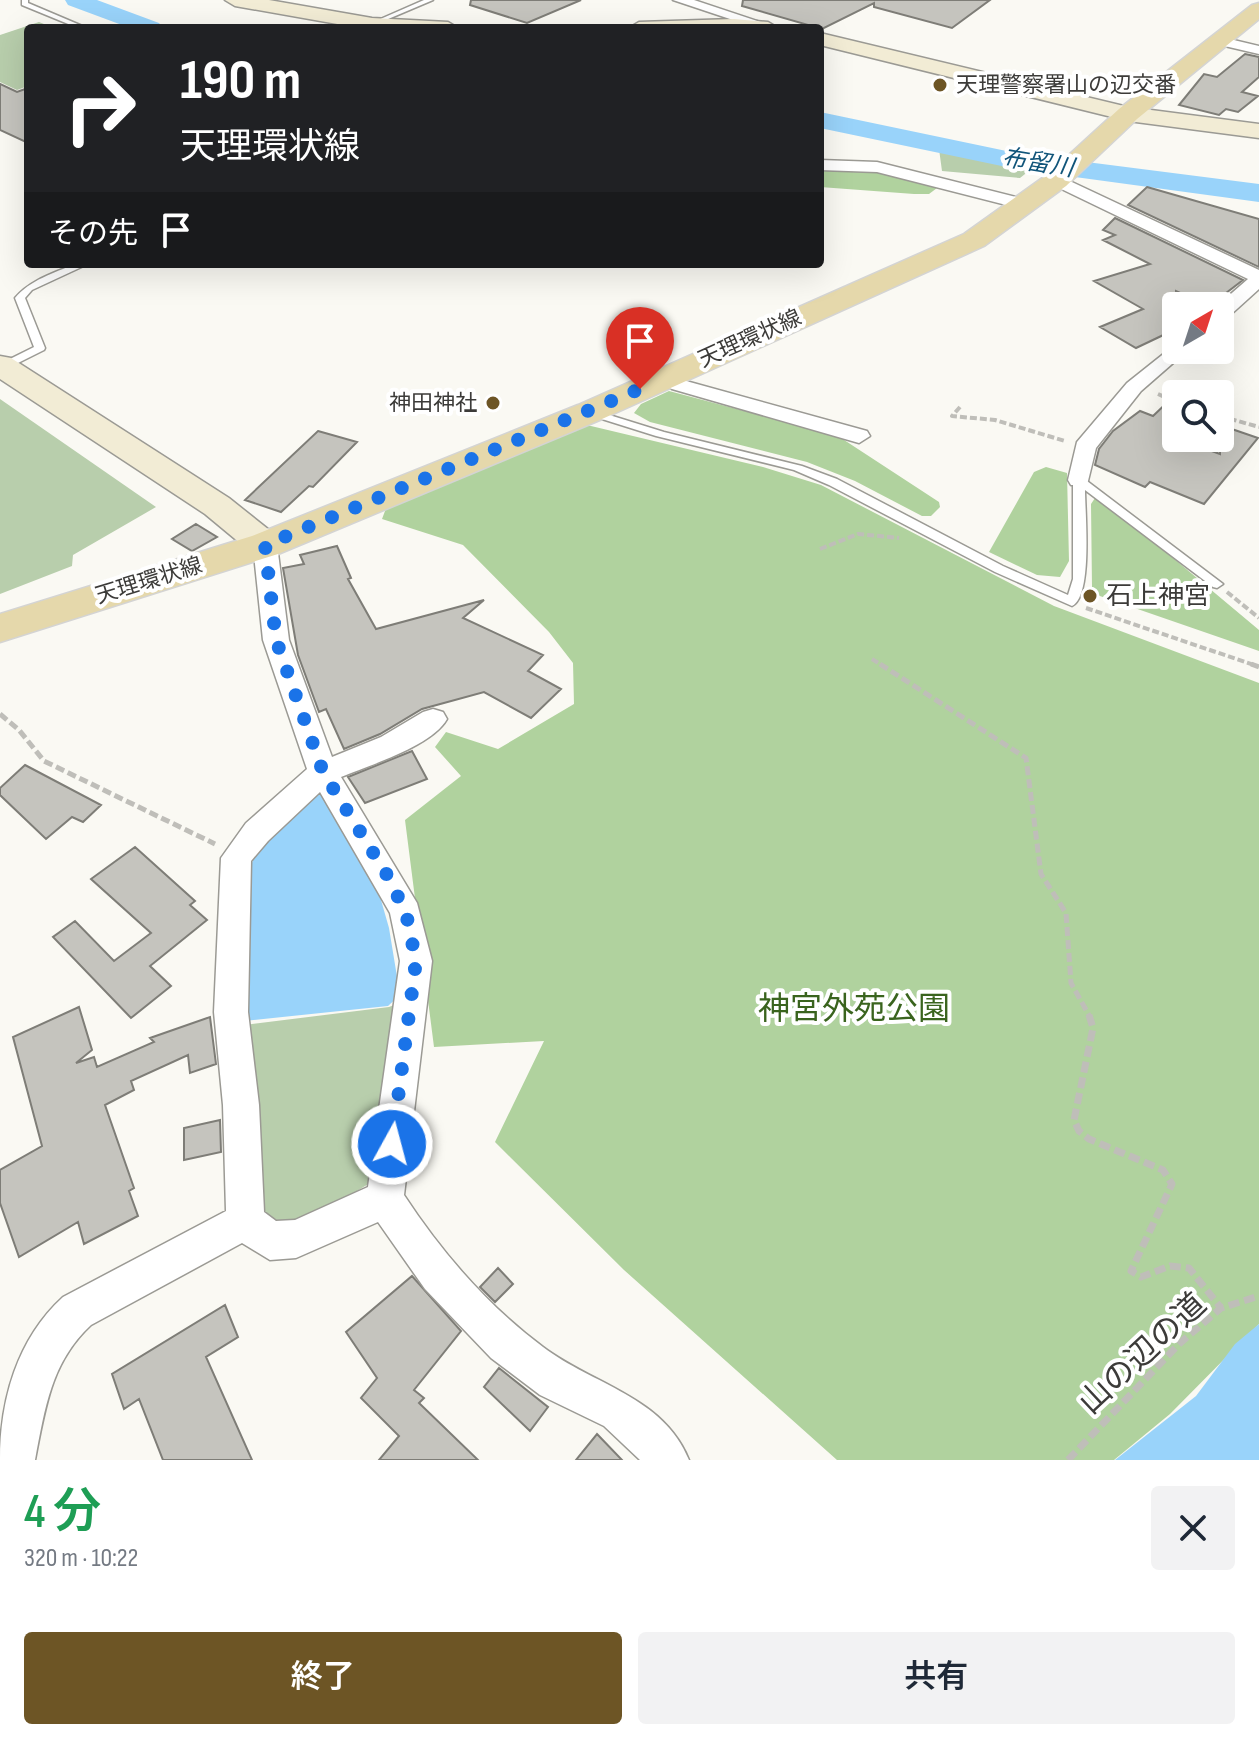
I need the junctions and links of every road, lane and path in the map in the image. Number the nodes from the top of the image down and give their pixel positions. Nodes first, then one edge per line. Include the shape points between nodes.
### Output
1 (25, 0) edge
2 (235, 0) edge
3 (430, 0) edge
4 (680, 0) edge
5 (1259, 9) edge
6 (74, 24) edge
7 (357, 24) edge
8 (372, 24) edge
9 (757, 24) edge
10 (824, 40) edge
11 (1221, 41) junction
12 (1259, 50) edge
13 (1128, 114) junction
14 (1259, 131) edge
15 (824, 165) edge
16 (1067, 172) junction
17 (1026, 205) junction
18 (74, 268) edge
19 (1259, 278) edge
20 (1234, 301) edge
21 (1162, 363) edge
22 (1, 366) edge
23 (665, 377) junction
24 (960, 407) dead end
25 (590, 412) junction
26 (995, 420) junction
27 (1234, 420) edge
28 (991, 425) dead end
29 (1259, 427) edge
30 (859, 436) dead end
31 (1085, 447) junction
32 (1079, 480) junction
33 (934, 534) junction
34 (265, 545) junction
35 (820, 549) dead end
36 (1217, 584) joint
37 (1072, 602) junction
38 (1259, 618) edge
39 (0, 628) edge
40 (872, 659) dead end
41 (1259, 667) edge
42 (0, 714) edge
43 (433, 719) dead end
44 (323, 772) junction
45 (236, 858) junction
46 (385, 1199) junction
47 (245, 1221) junction
48 (1259, 1296) edge
49 (1221, 1308) junction
50 (14, 1460) edge
51 (668, 1460) edge
52 (1068, 1460) edge

1 - 6 lane via 24,4
2 - 7 street
3 - 8 lane
4 - 9 street
5 - 11 main road, 天理環状線
10 - 13 street
11 - 12 street
11 - 13 main road, 天理環状線
13 - 14 street
13 - 16 main road, 天理環状線
15 - 17 street via 877,167
16 - 17 main road, 天理環状線
16 - 19 street
17 - 23 main road, 天理環状線 via 974,240
18 - 22 lane via 29,288 20,298 40,348
19 - 20 street
21 - 31 street via 1134,387
22 - 34 street via 217,506
23 - 25 main road, 天理環状線
23 - 30 street
24 - 26 path via 952,416
25 - 33 lane via 798,468
25 - 34 main road, 天理環状線
26 - 28 path
26 - 31 path
27 - 29 path
31 - 32 street
32 - 36 lane
32 - 37 lane via 1079,579
33 - 35 path via 909,540 851,532
33 - 37 lane
34 - 39 main road, 天理環状線
34 - 44 street via 276,640
36 - 38 path
37 - 41 path
40 - 49 path via 1026,758 1041,874 1066,913 1071,983 1093,1028 1074,1120 1089,1139 1163,1170 1172,1184 1131,1271 1141,1277 1167,1263 1180,1264 1202,1279
42 - 45 path via 44,761
43 - 44 street via 391,745
44 - 45 street
44 - 46 street via 394,887 406,913 416,961
45 - 47 street via 231,1012
46 - 47 street via 296,1239 270,1241
46 - 51 street via 442,1278 491,1328 556,1381 611,1406
47 - 50 street via 59,1325 42,1350
48 - 49 path, 山の辺の道
49 - 52 path, 山の辺の道 via 1179,1344

